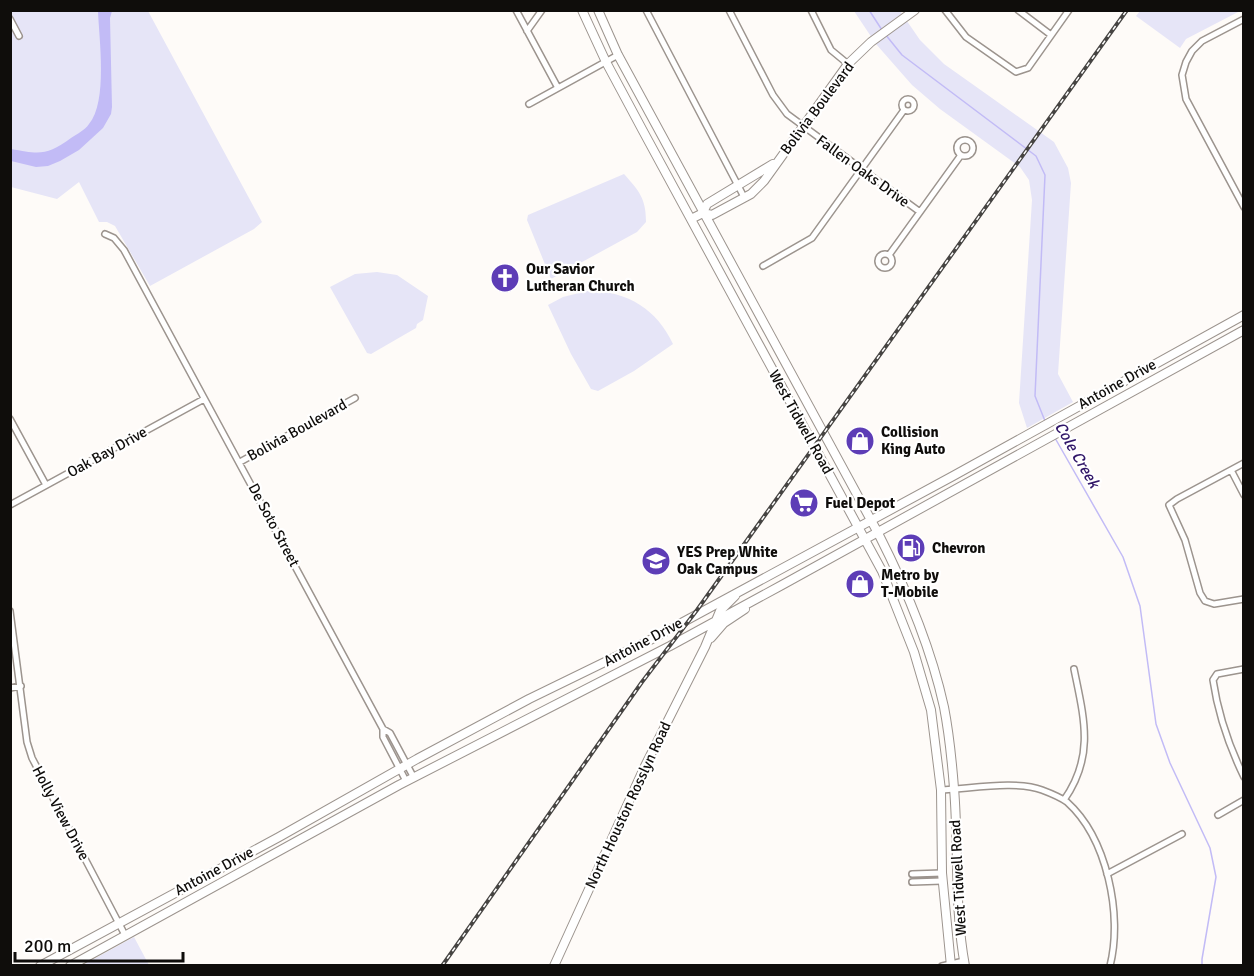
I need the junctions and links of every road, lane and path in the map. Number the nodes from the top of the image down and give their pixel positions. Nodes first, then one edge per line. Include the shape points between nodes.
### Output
1 (516, 10) edge
2 (542, 10) edge
3 (582, 10) edge
4 (598, 10) edge
5 (646, 10) edge
6 (729, 10) edge
7 (811, 10) edge
8 (915, 10) edge
9 (945, 10) edge
10 (1018, 10) edge
11 (1069, 10) edge
12 (10, 19) edge
13 (1244, 19) edge
14 (527, 31) junction
15 (1051, 35) junction
16 (20, 36) dead end
17 (618, 56) junction
18 (606, 62) junction
19 (848, 64) junction
20 (558, 88) junction
21 (529, 104) dead end
22 (904, 110) dead end
23 (655, 125) junction
24 (802, 127) junction
25 (643, 131) junction
26 (961, 155) dead end
27 (777, 162) junction
28 (862, 169) junction
29 (738, 186) junction
30 (744, 197) junction
31 (1244, 207) edge
32 (920, 212) junction
33 (703, 213) junction
34 (691, 219) junction
35 (105, 234) dead end
36 (889, 255) dead end
37 (764, 266) dead end
38 (750, 299) junction
39 (738, 306) junction
40 (1244, 315) edge
41 (1244, 330) edge
42 (1204, 336) junction
43 (1210, 348) junction
44 (789, 372) junction
45 (1136, 373) junction
46 (777, 378) junction
47 (1143, 386) junction
48 (355, 398) dead end
49 (204, 399) junction
50 (10, 420) edge
51 (834, 453) junction
52 (822, 460) junction
53 (240, 462) junction
54 (1244, 463) edge
55 (1231, 470) junction
56 (46, 485) junction
57 (1244, 495) edge
58 (10, 505) edge
59 (871, 520) junction
60 (859, 527) junction
61 (878, 533) junction
62 (865, 539) junction
63 (776, 571) junction
64 (782, 585) junction
65 (745, 587) junction
66 (764, 595) junction
67 (1244, 599) edge
68 (10, 611) edge
69 (716, 621) junction
70 (695, 632) junction
71 (706, 644) junction
72 (1074, 669) dead end
73 (1244, 669) edge
74 (21, 686) junction
75 (10, 688) edge
76 (944, 708) junction
77 (931, 710) junction
78 (403, 766) junction
79 (1244, 777) edge
80 (410, 779) junction
81 (954, 789) junction
82 (941, 790) junction
83 (1064, 800) junction
84 (1244, 800) edge
85 (1218, 815) dead end
86 (1182, 834) dead end
87 (912, 874) dead end
88 (1107, 874) junction
89 (942, 877) junction
90 (956, 877) junction
91 (912, 882) dead end
92 (119, 922) junction
93 (125, 936) junction
94 (964, 963) edge
95 (948, 965) edge
96 (40, 966) edge
97 (70, 966) edge
98 (554, 966) edge
99 (1110, 966) edge

1 - 14 street
2 - 14 street
3 - 18 main road, West Tidwell Road
4 - 17 main road, West Tidwell Road
5 - 29 street
6 - 24 street, Fallen Oaks Drive via 773,95
7 - 19 street via 831,50
8 - 19 main road, Bolivia Boulevard
9 - 15 street via 966,37 1016,72 1028,68
10 - 15 street
11 - 15 street
12 - 16 street
13 - 31 street via 1202,41 1192,51 1182,75 1186,99
14 - 20 street
17 - 18 street
17 - 23 main road, West Tidwell Road
18 - 20 street
18 - 25 main road, West Tidwell Road
19 - 24 main road, Bolivia Boulevard
20 - 21 street
22 - 28 street
23 - 25 main road
23 - 33 main road, West Tidwell Road
24 - 27 main road, Bolivia Boulevard
24 - 28 street, Fallen Oaks Drive
25 - 34 main road, West Tidwell Road
26 - 32 street
27 - 29 main road, Bolivia Boulevard
27 - 30 main road, Bolivia Boulevard via 764,181
28 - 32 street, Fallen Oaks Drive
28 - 37 street via 812,238
29 - 30 street
29 - 33 main road, Bolivia Boulevard via 707,204
30 - 33 main road, Bolivia Boulevard via 712,215
32 - 36 street
33 - 34 main road, Bolivia Boulevard
33 - 38 main road, West Tidwell Road
34 - 39 main road, West Tidwell Road
35 - 49 street, De Soto Street via 124,250
38 - 39 main road
38 - 44 main road, West Tidwell Road
39 - 46 main road, West Tidwell Road
40 - 42 main road, Antoine Drive
41 - 43 main road, Antoine Drive
42 - 43 main road
42 - 45 main road, Antoine Drive
43 - 47 main road, Antoine Drive
44 - 46 main road
44 - 51 main road, West Tidwell Road
45 - 47 main road
45 - 59 main road, Antoine Drive
46 - 52 main road, West Tidwell Road
47 - 61 main road, Antoine Drive
48 - 53 street, Bolivia Boulevard
49 - 53 street, De Soto Street
49 - 56 street, Oak Bay Drive
50 - 56 street
51 - 52 main road
51 - 59 main road, West Tidwell Road
52 - 60 main road, West Tidwell Road
53 - 78 street, De Soto Street via 383,729 390,734
54 - 55 street
55 - 57 street
55 - 67 street via 1169,505 1205,601 1215,604
56 - 58 street, Oak Bay Drive
59 - 60 main road, Antoine Drive
59 - 61 main road, West Tidwell Road
60 - 62 main road, West Tidwell Road
60 - 63 main road, Antoine Drive
61 - 62 main road, Antoine Drive
61 - 76 main road, West Tidwell Road via 920,630
62 - 64 main road, Antoine Drive
62 - 77 main road, West Tidwell Road via 910,643
63 - 64 main road
63 - 65 main road, Antoine Drive
64 - 66 main road, Antoine Drive
65 - 69 main road, North Houston Rosslyn Road via 720,611
65 - 78 main road, Antoine Drive
66 - 69 main road, Antoine Drive
66 - 71 main road, North Houston Rosslyn Road via 724,623
68 - 74 street, Holly View Drive
69 - 70 main road, Antoine Drive
69 - 71 main road, North Houston Rosslyn Road
70 - 71 main road via 705,633
70 - 80 main road, Antoine Drive
71 - 98 main road, North Houston Rosslyn Road via 653,749
72 - 83 street via 1085,731 1084,756 1076,783
73 - 79 street via 1217,674 1213,680 1229,745
74 - 75 street
74 - 92 street, Holly View Drive via 27,742 34,764
76 - 77 street
76 - 81 main road, West Tidwell Road
77 - 82 main road, West Tidwell Road
78 - 80 street, De Soto Street
78 - 92 main road, Antoine Drive
80 - 93 main road, Antoine Drive
81 - 82 street
81 - 83 street via 1017,785 1040,789
81 - 90 main road, West Tidwell Road
82 - 89 main road, West Tidwell Road
83 - 88 street via 1094,839
84 - 85 street
86 - 88 street
87 - 89 street
88 - 99 street via 1114,909
89 - 90 main road
89 - 91 street
89 - 95 main road, West Tidwell Road
90 - 94 main road, West Tidwell Road
92 - 93 street, Holly View Drive
92 - 96 main road, Antoine Drive
93 - 97 main road, Antoine Drive
94 - 95 street

